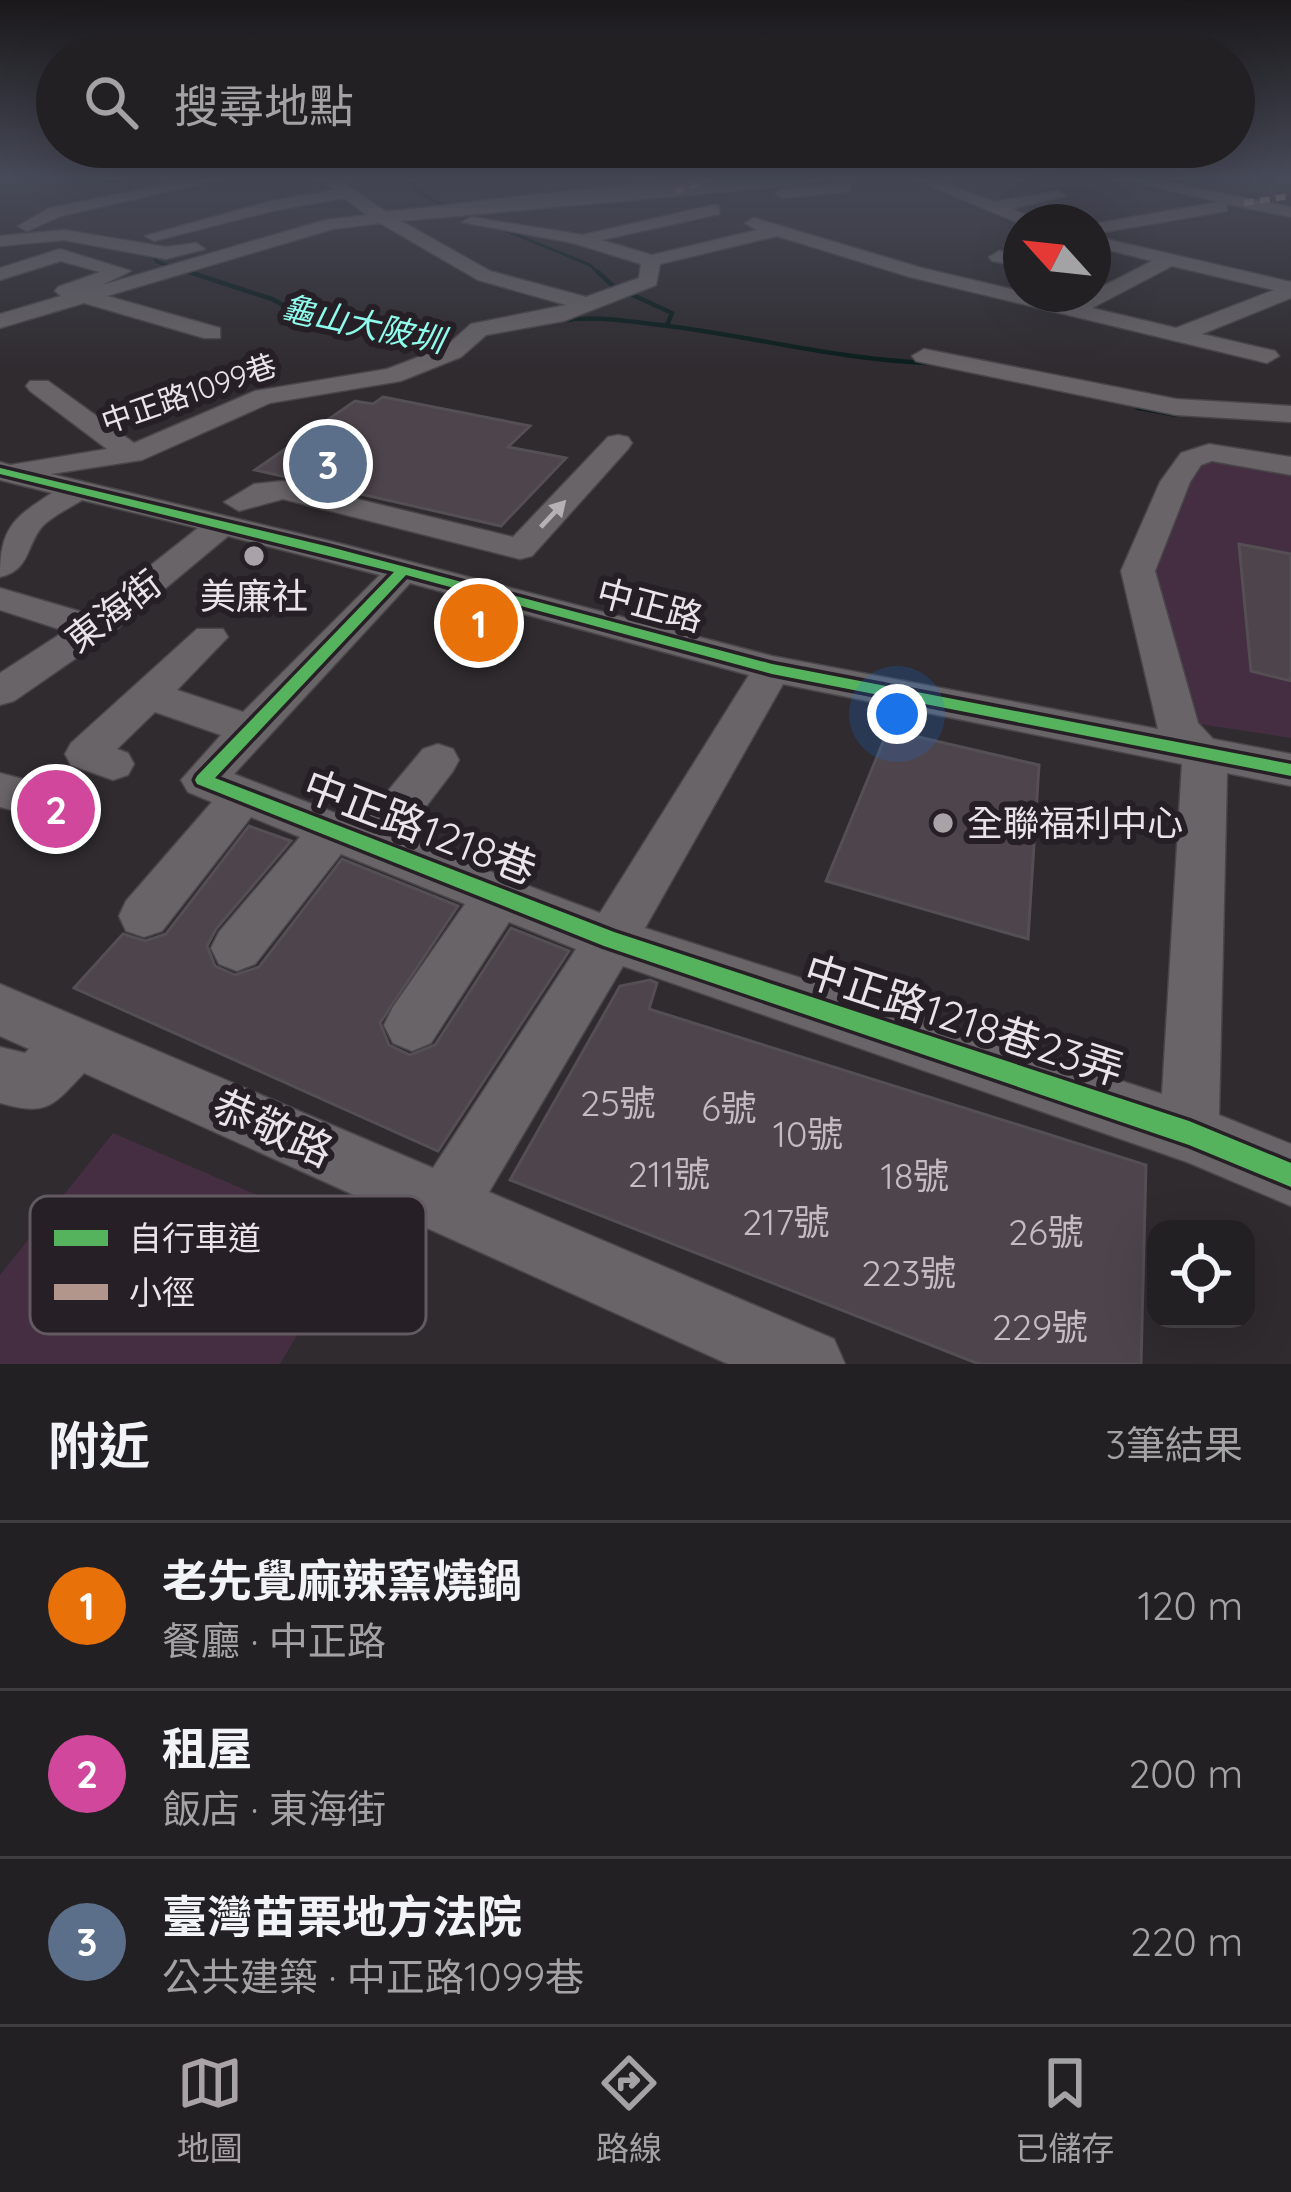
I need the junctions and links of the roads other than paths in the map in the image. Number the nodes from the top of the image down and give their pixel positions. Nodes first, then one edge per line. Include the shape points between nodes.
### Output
1 (118, 243) edge
2 (134, 243) edge
3 (245, 243) edge
4 (265, 243) edge
5 (426, 243) edge
6 (590, 243) edge
7 (726, 243) edge
8 (819, 243) edge
9 (129, 244) junction
10 (1111, 245) edge
11 (999, 257) dead end
12 (1003, 258) edge
13 (1170, 259) junction
14 (651, 261) junction
15 (0, 274) edge
16 (1111, 281) edge
17 (1118, 283) junction
18 (1287, 285) edge
19 (1111, 287) edge
20 (1003, 293) edge
21 (84, 296) junction
22 (588, 305) junction
23 (1086, 312) edge
24 (0, 321) edge
25 (212, 333) dead end
26 (1178, 334) junction
27 (924, 356) dead end
28 (1276, 384) edge
29 (39, 386) dead end
30 (618, 443) dead end
31 (132, 454) junction
32 (1291, 466) edge
33 (5, 472) edge
34 (76, 490) junction
35 (231, 514) junction
36 (474, 538) junction
37 (0, 567) edge
38 (418, 575) junction
39 (0, 599) edge
40 (95, 628) junction
41 (210, 637) dead end
42 (772, 669) junction
43 (0, 692) edge
44 (148, 695) junction
45 (250, 730) junction
46 (1202, 753) junction
47 (438, 760) dead end
48 (113, 764) dead end
49 (1291, 770) edge
50 (223, 788) junction
51 (0, 790) edge
52 (63, 806) dead end
53 (351, 838) junction
54 (499, 896) junction
55 (144, 916) dead end
56 (611, 940) junction
57 (237, 948) dead end
58 (0, 1009) edge
59 (412, 1024) dead end
60 (76, 1042) junction
61 (0, 1075) edge
62 (1189, 1133) junction
63 (1291, 1175) edge
64 (422, 1196) edge
65 (426, 1198) edge
66 (445, 1206) junction
67 (809, 1364) edge

1 - 9 street
2 - 9 street
3 - 9 street via 166,254
4 - 21 street
5 - 22 street via 485,276
6 - 14 street
7 - 14 street
8 - 20 street
10 - 13 street
11 - 12 street
13 - 17 street
13 - 18 street
14 - 22 street, 中正路1099巷 via 649,281
15 - 21 street via 60,255 121,271 65,291
16 - 17 street
17 - 19 street
18 - 26 street
21 - 24 street
21 - 25 street
22 - 31 street, 中正路1099巷 via 479,329 453,352 392,376 264,397
23 - 26 street
26 - 28 street
27 - 28 street via 1176,407
29 - 31 street
36 -> 30 street via 520,549
31 - 33 street, 中正路1099巷
32 - 46 street via 1209,452 1191,459 1138,571 1179,729
33 - 34 street, 中正路
34 - 35 street, 中正路
34 - 37 street via 26,524 17,551
35 - 36 street via 275,488
35 - 38 street, 中正路
35 - 40 street, 東海街
36 - 38 street
38 - 42 street, 中正路
38 - 45 street
39 - 40 street
40 - 43 street, 東海街
41 - 44 street
42 - 46 street, 中正路
42 - 56 street
44 - 45 street
44 - 48 street via 86,754
45 - 50 street
46 - 49 street, 中正路
46 - 62 street
47 - 53 street
50 - 53 street, 中正路1218巷
50 - 55 street
51 - 52 street
53 - 54 street, 中正路1218巷
53 - 57 street
54 - 56 street, 中正路1218巷
54 - 59 street
56 - 62 street, 中正路1218巷23弄
56 - 66 street
58 - 60 street, 恭敬路
60 - 61 street via 34,1084
60 - 64 street, 恭敬路
62 - 63 street, 中正路1218巷23弄
65 - 66 street, 恭敬路
66 - 67 street, 恭敬路

